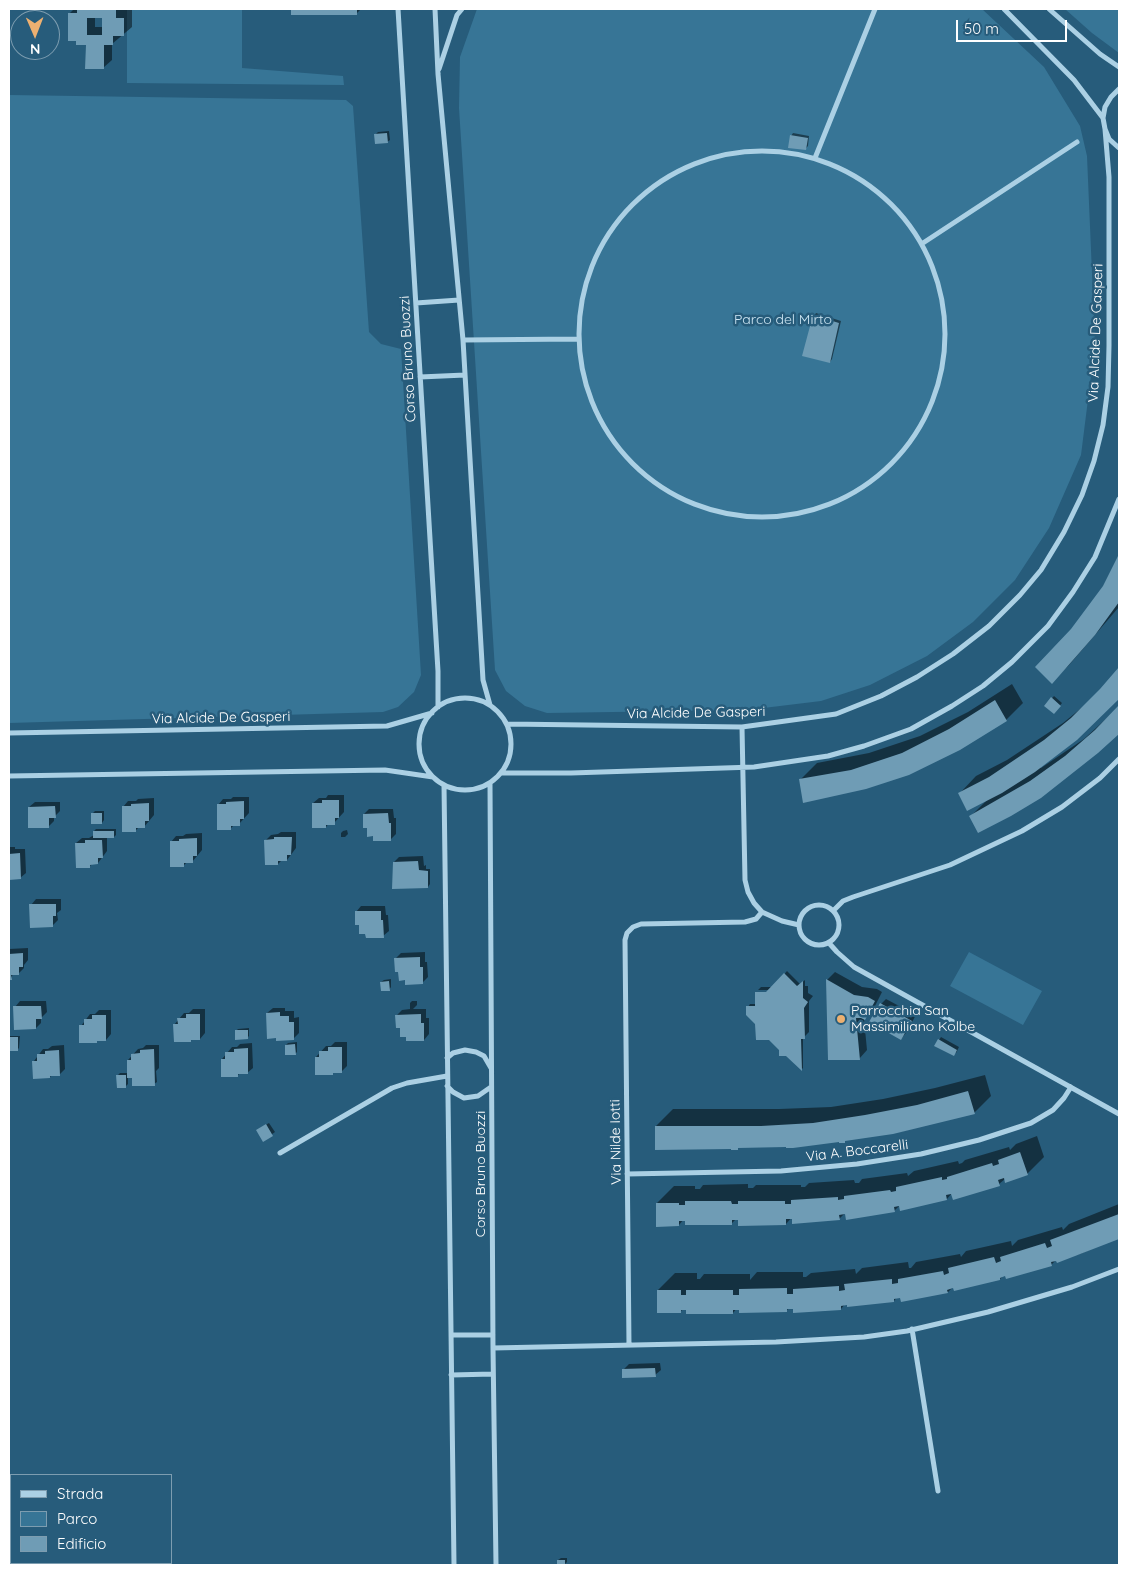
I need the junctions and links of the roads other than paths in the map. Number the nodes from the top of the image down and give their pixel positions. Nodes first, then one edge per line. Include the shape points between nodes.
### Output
1 (398, 9) edge
2 (435, 9) edge
3 (462, 9) edge
4 (875, 9) edge
5 (1004, 9) edge
6 (1049, 9) edge
7 (1119, 67) edge
8 (438, 74) junction
9 (1119, 89) edge
10 (1103, 118) junction
11 (1104, 129) junction
12 (1077, 142) dead end
13 (1119, 148) edge
14 (815, 158) junction
15 (923, 243) junction
16 (459, 300) junction
17 (416, 303) junction
18 (578, 339) junction
19 (463, 340) junction
20 (465, 375) junction
21 (420, 377) junction
22 (1119, 499) edge
23 (490, 705) junction
24 (438, 707) junction
25 (432, 712) junction
26 (507, 724) junction
27 (742, 727) junction
28 (9, 733) edge
29 (1119, 759) edge
30 (743, 768) junction
31 (501, 774) junction
32 (9, 776) edge
33 (433, 777) junction
34 (490, 783) junction
35 (444, 785) junction
36 (833, 910) junction
37 (762, 912) junction
38 (799, 925) junction
39 (829, 943) junction
40 (447, 1058) junction
41 (491, 1068) junction
42 (447, 1076) junction
43 (447, 1086) junction
44 (492, 1087) junction
45 (1071, 1087) junction
46 (1119, 1114) edge
47 (280, 1153) dead end
48 (627, 1174) junction
49 (1119, 1269) edge
50 (912, 1330) junction
51 (451, 1335) junction
52 (493, 1335) junction
53 (629, 1345) junction
54 (493, 1348) junction
55 (493, 1374) junction
56 (451, 1375) junction
57 (938, 1491) dead end
58 (454, 1565) edge
59 (496, 1565) edge

1 - 17 street, Corso Bruno Buozzi
2 - 8 street
3 - 8 street
4 - 14 street
5 - 10 street via 1074,80
6 - 7 street
8 - 16 street
9 - 10 street via 1111,97
10 - 11 street, Via Alcide De Gasperi
11 - 13 street
11 - 27 street, Via Alcide De Gasperi via 1109,177 1108,388 1094,461 1082,495 1046,562 1020,595 989,626 917,677 836,714
12 - 15 street
14 - 15 street via 859,178 896,206
14 - 18 street via 757,150 729,155 701,161 650,188 610,230 585,282
15 - 18 street via 944,300 945,361 926,419 889,467 839,501 780,517 719,512 678,495 646,476 610,438 587,391
16 - 17 street
16 - 19 street
17 - 21 street, Corso Bruno Buozzi
18 - 19 street
19 - 20 street
20 - 21 street
20 - 23 street via 483,680
21 - 24 street, Corso Bruno Buozzi
22 - 30 street via 1095,557 1073,592 1048,626 983,686 911,729 864,746 828,756
23 - 24 street via 464,698
23 - 26 street
24 - 25 street
25 - 28 street, Via Alcide De Gasperi via 386,726
25 - 33 street via 424,724 420,752
26 - 27 street, Via Alcide De Gasperi
26 - 31 street via 511,750
27 - 30 street
29 - 36 street via 1062,807 1022,831 950,865 843,901
30 - 31 street
30 - 37 street via 745,880 748,892
31 - 34 street
32 - 33 street via 385,770
33 - 35 street
34 - 35 street via 475,789 459,790
34 - 41 street, Corso Bruno Buozzi
35 - 40 street
36 - 38 street via 822,906 809,908
36 - 39 street via 838,917 839,930
37 - 38 street
37 - 48 street, Via Nilde Iotti via 752,921 641,924 628,933 625,940
38 - 39 street via 808,942 820,946
39 - 45 street via 854,967
40 - 41 street via 465,1050 476,1052 484,1056
40 - 42 street
41 - 44 street, Corso Bruno Buozzi
42 - 43 street
42 - 47 street via 392,1088
43 - 44 street via 464,1098 478,1096
43 - 51 street
44 - 52 street, Corso Bruno Buozzi
45 - 46 street
45 - 48 street, Via A. Boccarelli via 1053,1110 1031,1123 921,1154 809,1169
48 - 53 street, Via Nilde Iotti
49 - 50 street via 1072,1288
50 - 53 street via 823,1340
50 - 57 street
51 - 52 street
51 - 56 street
52 - 54 street, Corso Bruno Buozzi
53 - 54 street
54 - 55 street, Corso Bruno Buozzi
55 - 56 street
55 - 59 street, Corso Bruno Buozzi
56 - 58 street

